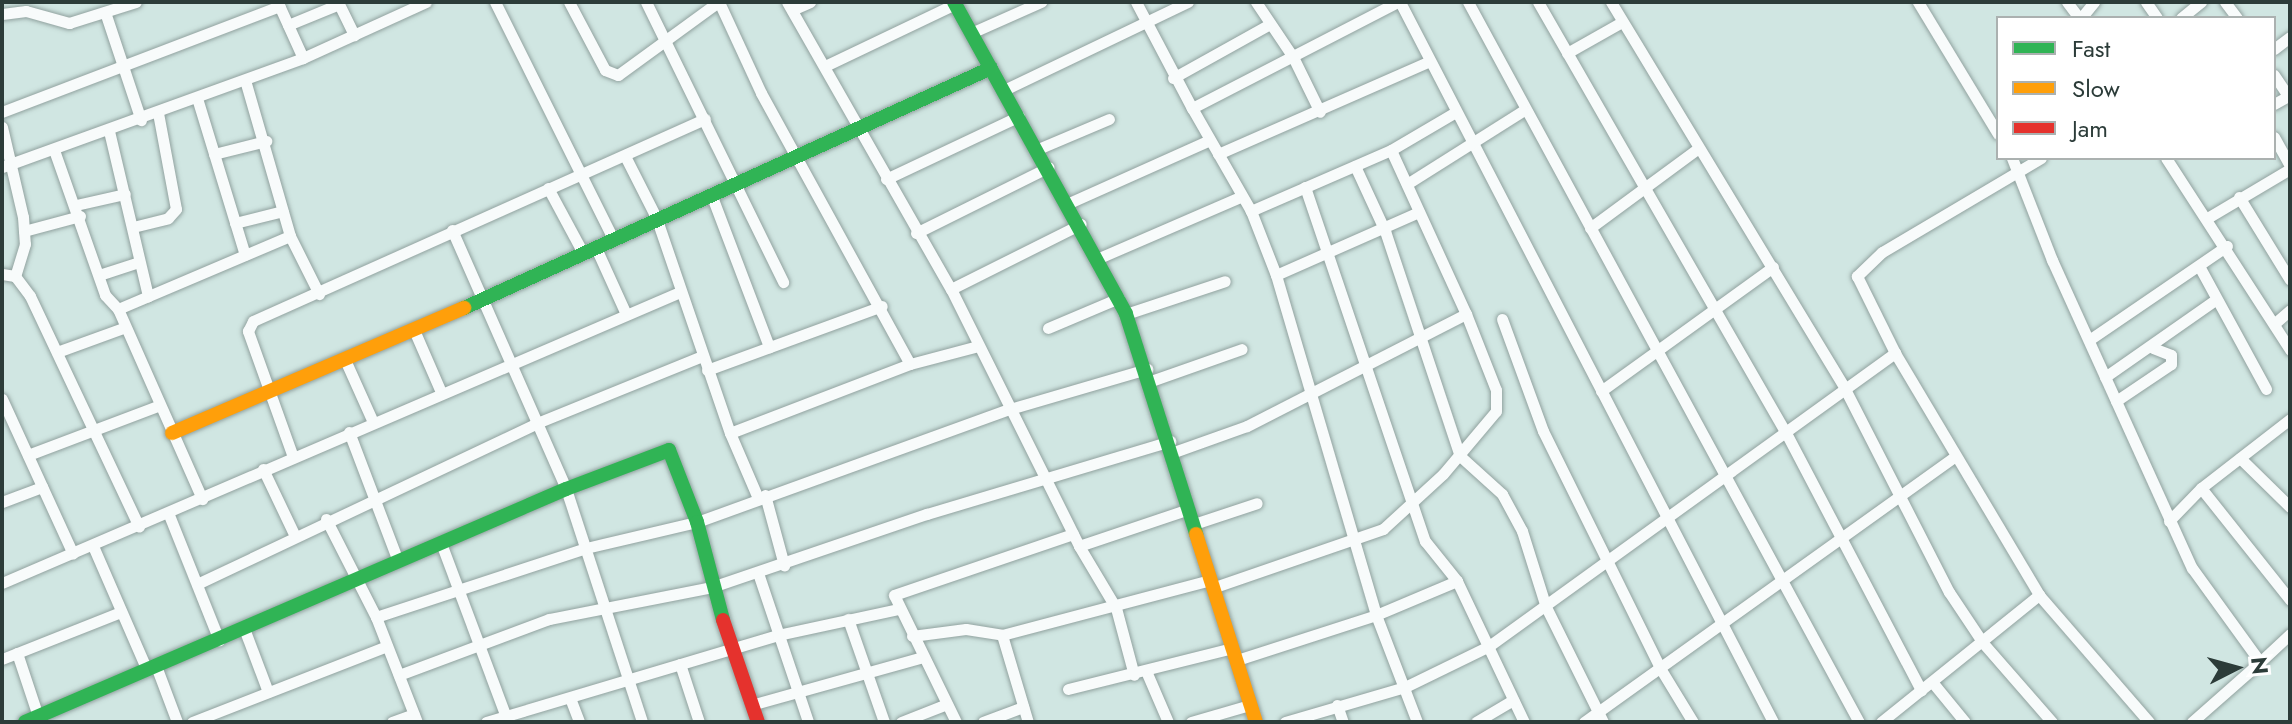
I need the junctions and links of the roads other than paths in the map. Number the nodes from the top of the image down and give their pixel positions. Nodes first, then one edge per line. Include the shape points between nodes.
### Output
1 (136, 2) edge
2 (392, 2) edge
3 (426, 2) edge
4 (495, 2) edge
5 (569, 2) edge
6 (646, 2) edge
7 (719, 2) edge
8 (810, 2) edge
9 (1041, 2) edge
10 (1136, 2) edge
11 (1188, 2) edge
12 (1256, 2) edge
13 (1398, 2) edge
14 (1468, 2) edge
15 (1538, 2) edge
16 (1611, 2) edge
17 (1918, 2) edge
18 (2201, 2) edge
19 (338, 3) edge
20 (954, 3) edge
21 (278, 4) edge
22 (30, 6) edge
23 (789, 6) edge
24 (105, 12) junction
25 (2, 14) edge
26 (397, 16) junction
27 (2184, 16) edge
28 (1622, 22) junction
29 (1270, 24) junction
30 (288, 25) junction
31 (1146, 25) junction
32 (971, 33) junction
33 (354, 35) junction
34 (666, 41) junction
35 (1567, 53) junction
36 (1293, 57) junction
37 (303, 58) junction
38 (1428, 62) junction
39 (825, 66) junction
40 (991, 68) junction
41 (123, 69) junction
42 (1173, 78) junction
43 (2276, 78) edge
44 (245, 80) junction
45 (1004, 90) junction
46 (2289, 96) edge
47 (197, 98) junction
48 (1192, 108) junction
49 (1524, 110) junction
50 (2, 112) edge
51 (1320, 112) junction
52 (158, 113) junction
53 (1454, 113) junction
54 (1019, 116) junction
55 (705, 119) junction
56 (1109, 119) dead end
57 (141, 120) junction
58 (2, 127) edge
59 (109, 131) junction
60 (863, 131) junction
61 (1996, 131) edge
62 (1210, 140) junction
63 (266, 141) junction
64 (2276, 141) edge
65 (1470, 144) junction
66 (1038, 149) junction
67 (1697, 149) junction
68 (54, 150) junction
69 (1391, 150) junction
70 (214, 154) junction
71 (1218, 154) junction
72 (625, 156) junction
73 (797, 156) junction
74 (2013, 160) edge
75 (2038, 160) edge
76 (2169, 162) edge
77 (7, 165) edge
78 (1355, 166) junction
79 (1049, 167) junction
80 (2290, 168) edge
81 (2020, 171) junction
82 (580, 176) junction
83 (886, 179) junction
84 (737, 182) junction
85 (1407, 184) junction
86 (1646, 185) junction
87 (1305, 187) junction
88 (548, 188) junction
89 (125, 194) junction
90 (711, 194) junction
91 (1240, 197) junction
92 (2239, 197) junction
93 (1069, 203) junction
94 (78, 210) junction
95 (283, 211) junction
96 (1251, 211) junction
97 (1419, 212) junction
98 (656, 217) junction
99 (2209, 217) junction
100 (235, 223) junction
101 (1081, 224) junction
102 (133, 227) junction
103 (1590, 228) junction
104 (452, 230) junction
105 (24, 231) junction
106 (1385, 231) junction
107 (916, 233) junction
108 (290, 236) junction
109 (613, 239) junction
110 (2227, 246) junction
111 (590, 250) junction
112 (1329, 254) junction
113 (245, 255) junction
114 (1099, 258) junction
115 (137, 263) junction
116 (2199, 266) junction
117 (1773, 267) junction
118 (2, 274) edge
119 (99, 275) junction
120 (1276, 275) junction
121 (15, 276) junction
122 (2290, 280) edge
123 (1225, 281) dead end
124 (783, 282) dead end
125 (951, 289) junction
126 (680, 292) junction
127 (319, 294) junction
128 (148, 296) junction
129 (480, 298) junction
130 (1119, 298) junction
131 (2215, 300) junction
132 (882, 306) junction
133 (1716, 308) junction
134 (118, 309) junction
135 (2290, 310) edge
136 (626, 314) junction
137 (1126, 314) junction
138 (1466, 314) junction
139 (1502, 319) dead end
140 (2274, 324) junction
141 (123, 328) junction
142 (1048, 328) dead end
143 (414, 330) junction
144 (1419, 337) junction
145 (2089, 340) junction
146 (978, 346) junction
147 (769, 347) junction
148 (2153, 348) junction
149 (1242, 349) dead end
150 (1658, 350) junction
151 (2290, 350) edge
152 (57, 352) junction
153 (1895, 353) junction
154 (702, 356) junction
155 (346, 362) junction
156 (508, 362) junction
157 (910, 364) junction
158 (1366, 365) junction
159 (707, 370) junction
160 (1149, 375) junction
161 (2105, 377) junction
162 (1845, 389) junction
163 (2266, 389) dead end
164 (269, 391) junction
165 (1601, 391) junction
166 (441, 392) junction
167 (1312, 394) junction
168 (2, 399) edge
169 (2116, 401) junction
170 (160, 405) junction
171 (1010, 409) junction
172 (6, 416) edge
173 (2290, 419) edge
174 (373, 422) junction
175 (537, 423) junction
176 (93, 430) junction
177 (1785, 431) junction
178 (349, 432) junction
179 (172, 433) junction
180 (730, 433) junction
181 (1172, 447) junction
182 (28, 455) junction
183 (1460, 456) junction
184 (293, 457) junction
185 (1954, 457) junction
186 (2240, 458) junction
187 (263, 469) junction
188 (1726, 476) junction
189 (1046, 480) junction
190 (42, 487) junction
191 (2201, 488) junction
192 (566, 489) junction
193 (762, 497) junction
194 (1899, 497) junction
195 (373, 498) junction
196 (202, 499) junction
197 (2, 502) edge
198 (1257, 503) dead end
199 (1414, 505) junction
200 (2290, 507) edge
201 (1189, 509) junction
202 (169, 515) junction
203 (1666, 515) junction
204 (326, 519) junction
205 (2169, 521) junction
206 (697, 522) junction
207 (1194, 524) junction
208 (139, 527) junction
209 (1073, 534) junction
210 (295, 536) junction
211 (1841, 539) junction
212 (1354, 542) junction
213 (441, 543) junction
214 (93, 546) junction
215 (1079, 546) junction
216 (586, 548) junction
217 (73, 554) junction
218 (398, 561) junction
219 (1608, 563) junction
220 (784, 565) junction
221 (758, 573) junction
222 (355, 580) junction
223 (1457, 581) junction
224 (1782, 581) junction
225 (2, 583) edge
226 (197, 584) junction
227 (1211, 584) junction
228 (459, 587) junction
229 (712, 587) junction
230 (2039, 595) junction
231 (2290, 600) edge
232 (605, 606) junction
233 (1546, 607) junction
234 (1116, 608) junction
235 (898, 609) junction
236 (121, 612) junction
237 (1376, 615) junction
238 (376, 617) junction
239 (848, 619) junction
240 (1721, 625) junction
241 (245, 631) junction
242 (2290, 634) edge
243 (778, 635) junction
244 (1002, 635) junction
245 (912, 636) junction
246 (219, 640) junction
247 (1983, 643) junction
248 (481, 645) junction
249 (387, 646) junction
250 (1489, 646) junction
251 (734, 649) junction
252 (17, 653) junction
253 (1235, 654) junction
254 (923, 657) junction
255 (2, 659) edge
256 (2260, 662) junction
257 (680, 664) junction
258 (151, 668) junction
259 (1660, 668) junction
260 (864, 671) junction
261 (1140, 673) junction
262 (399, 675) junction
263 (629, 682) junction
264 (1933, 683) junction
265 (1405, 687) junction
266 (1068, 689) dead end
267 (1921, 690) junction
268 (268, 692) junction
269 (796, 692) junction
270 (570, 698) junction
271 (1513, 700) junction
272 (947, 704) junction
273 (751, 705) junction
274 (1250, 705) junction
275 (1337, 705) junction
276 (1023, 707) junction
277 (1600, 717) edge
278 (416, 718) edge
279 (507, 718) edge
280 (31, 719) edge
281 (177, 722) edge
282 (192, 722) edge
283 (392, 722) edge
284 (486, 722) edge
285 (579, 722) edge
286 (642, 722) edge
287 (699, 722) edge
288 (758, 722) edge
289 (808, 722) edge
290 (884, 722) edge
291 (901, 722) edge
292 (956, 722) edge
293 (983, 722) edge
294 (1028, 722) edge
295 (1168, 722) edge
296 (1191, 722) edge
297 (1256, 722) edge
298 (1285, 722) edge
299 (1343, 722) edge
300 (1417, 722) edge
301 (1476, 722) edge
302 (1524, 722) edge
303 (1584, 722) edge
304 (1693, 722) edge
305 (1773, 722) edge
306 (1859, 722) edge
307 (1881, 722) edge
308 (1965, 722) edge
309 (2052, 722) edge
310 (2149, 722) edge
311 (2192, 722) edge

1 - 24 street
2 - 26 street
3 - 26 street
4 - 82 street
5 - 34 street via 611,75
6 - 34 street
7 - 34 street
7 - 73 street
8 - 23 street
9 - 32 street
10 - 31 street
11 - 31 street
12 - 29 street
13 - 36 street
13 - 38 street
14 - 49 street
15 - 35 street
16 - 28 street
17 - 61 street
18 - 27 street
19 - 30 street
19 - 33 street
20 - 32 street
20 - 39 street
21 - 30 street
21 - 41 street
22 - 24 street via 59,23
22 - 25 street
23 - 39 street
24 - 41 street
26 - 33 street
28 - 35 street
28 - 67 street
29 - 36 street
29 - 42 street
30 - 37 street
31 - 42 street
31 - 45 street
32 - 40 street
33 - 37 street
34 - 55 street
35 - 86 street
36 - 48 street
36 - 51 street
37 - 44 street
38 - 51 street
38 - 53 street
39 - 60 street
40 - 45 street
40 - 60 street
41 - 50 street
41 - 57 street
42 - 48 street
43 - 46 street
44 - 47 street
44 - 63 street
45 - 54 street
47 - 52 street
47 - 70 street
48 - 62 street
49 - 65 street
49 - 103 street
51 - 71 street
52 - 57 street
52 - 102 street via 176,209 168,218
53 - 65 street
53 - 69 street
54 - 66 street
54 - 83 street
55 - 72 street
55 - 84 street
56 - 66 street
57 - 59 street
58 - 77 street
59 - 68 street
59 - 89 street
60 - 73 street
60 - 83 street
62 - 71 street
62 - 93 street
63 - 70 street
63 - 95 street
64 - 80 street
65 - 85 street
65 - 165 street
66 - 79 street
67 - 86 street
67 - 117 street
68 - 77 street
68 - 94 street
69 - 78 street
69 - 85 street
70 - 100 street
71 - 91 street
72 - 82 street
72 - 98 street
73 - 84 street
73 - 132 street
74 - 81 street
75 - 81 street
76 - 99 street
77 - 105 street
78 - 87 street
78 - 106 street
79 - 93 street
79 - 107 street
80 - 92 street
81 - 145 street via 2035,221
81 - 153 street via 1864,264 1857,276 1860,287
82 - 88 street
82 - 109 street
83 - 107 street
84 - 90 street
84 - 124 street
85 - 97 street
86 - 103 street
86 - 133 street
87 - 96 street
87 - 112 street
88 - 104 street
88 - 111 street
89 - 94 street
89 - 102 street
90 - 98 street
90 - 147 street
91 - 96 street
91 - 114 street
92 - 99 street
92 - 122 street
93 - 101 street
94 - 105 street
94 - 119 street
95 - 100 street
95 - 108 street
96 - 120 street
97 - 106 street
97 - 138 street
98 - 109 street
98 - 126 street
99 - 110 street
100 - 113 street
101 - 114 street
101 - 125 street
102 - 115 street
103 - 150 street
104 - 127 street
104 - 129 street
105 - 121 street
106 - 112 street
106 - 144 street
107 - 125 street
108 - 113 street
108 - 127 street
109 - 111 street
110 - 116 street
110 - 140 street
111 - 129 street
111 - 136 street
112 - 120 street
112 - 158 street
113 - 128 street
114 - 130 street
115 - 119 street
115 - 128 street
116 - 131 street
116 - 145 street
117 - 133 street
117 - 162 street
118 - 121 street
119 - 134 street via 105,295
120 - 167 street
121 - 152 street
123 - 137 street
125 - 146 street
126 - 136 street
126 - 154 street
127 - 164 street via 248,326
128 - 134 street
129 - 143 street
129 - 156 street
130 - 137 street
130 - 142 street
131 - 148 street
131 - 163 street
132 - 147 street
132 - 157 street
133 - 150 street
133 - 177 street
134 - 141 street
135 - 140 street
136 - 156 street
137 - 160 street
138 - 144 street
138 - 183 street via 1497,400 1496,411
139 - 219 street via 1543,431
140 - 151 street
141 - 152 street
141 - 170 street
143 - 155 street
143 - 166 street
144 - 158 street
144 - 183 street
145 - 161 street
146 - 157 street
146 - 171 street
147 - 159 street
148 - 161 street
148 - 169 street via 2171,355 2171,364
149 - 160 street
150 - 165 street
150 - 188 street
152 - 176 street
153 - 162 street
153 - 185 street
154 - 159 street
154 - 175 street
155 - 164 street
155 - 174 street
156 - 166 street
156 - 175 street
157 - 180 street
158 - 167 street
158 - 199 street
159 - 180 street
160 - 171 street
160 - 181 street
161 - 169 street
162 - 177 street
162 - 194 street
164 - 179 street
164 - 184 street
165 - 203 street
166 - 174 street
167 - 181 street
167 - 212 street
168 - 172 street
169 - 205 street
170 - 176 street
170 - 179 street
171 - 189 street
171 - 193 street
172 - 182 street
173 - 186 street
174 - 178 street
175 - 192 street
175 - 195 street
176 - 182 street
176 - 208 street
177 - 188 street
177 - 211 street
178 - 184 street
178 - 195 street
179 - 196 street
180 - 193 street
181 - 189 street
181 - 201 street
182 - 190 street
183 - 199 street
183 - 233 street via 1502,494 1522,531
184 - 187 street
185 - 194 street
185 - 230 street
186 - 191 street
186 - 200 street
187 - 196 street
187 - 210 street
188 - 203 street
188 - 224 street
189 - 209 street
189 - 220 street via 927,514
190 - 197 street
190 - 217 street
191 - 205 street
191 - 231 street
192 - 206 street via 669,450
192 - 213 street
192 - 216 street
193 - 206 street
193 - 220 street
194 - 211 street
194 - 247 street via 1949,592
195 - 204 street
195 - 218 street
196 - 202 street
198 - 207 street
199 - 212 street via 1383,529
199 - 223 street via 1431,554
201 - 207 street
201 - 215 street
202 - 208 street
202 - 226 street
203 - 219 street
203 - 240 street
204 - 210 street
204 - 222 street
205 - 256 street via 2199,580
206 - 216 street
206 - 229 street
207 - 227 street
208 - 214 street
209 - 215 street
209 - 235 street via 900,589 894,599
210 - 226 street
211 - 224 street
211 - 267 street
212 - 227 street
212 - 237 street
213 - 218 street
213 - 228 street
214 - 217 street
214 - 236 street
215 - 234 street
216 - 228 street
216 - 232 street
217 - 225 street
218 - 222 street
219 - 233 street
219 - 259 street
220 - 221 street
221 - 229 street
221 - 243 street
222 - 238 street
222 - 241 street
223 - 237 street
223 - 250 street
224 - 240 street
224 - 306 street
226 - 246 street
227 - 234 street
227 - 253 street
228 - 238 street
228 - 248 street
229 - 232 street
229 - 251 street
230 - 247 street
230 - 310 street
232 - 248 street
232 - 263 street
233 - 250 street
233 - 277 street
234 - 244 street
234 - 261 street
235 - 239 street
235 - 245 street
236 - 252 street
236 - 258 street
237 - 253 street
237 - 265 street
238 - 249 street
239 - 243 street
239 - 260 street
240 - 259 street
240 - 305 street
241 - 246 street
241 - 268 street
242 - 256 street
243 - 251 street
243 - 269 street
244 - 245 street via 966,629
244 - 276 street
245 - 254 street
246 - 258 street
247 - 264 street
247 - 309 street
248 - 262 street
248 - 279 street
249 - 262 street
249 - 268 street
250 - 265 street
250 - 271 street
251 - 257 street
251 - 273 street
252 - 255 street
252 - 280 street
253 - 261 street
253 - 274 street
254 - 260 street
254 - 272 street
256 - 311 street
257 - 263 street
257 - 287 street
258 - 280 street
258 - 281 street
259 - 277 street
259 - 304 street
260 - 269 street
260 - 290 street
261 - 266 street
261 - 295 street
262 - 278 street
263 - 270 street
263 - 286 street
264 - 267 street
264 - 308 street
265 - 275 street
265 - 300 street
267 - 307 street
268 - 282 street
269 - 273 street
269 - 289 street
270 - 279 street
270 - 285 street
271 - 301 street
271 - 302 street
272 - 291 street
272 - 292 street
273 - 288 street
274 - 296 street
274 - 297 street
275 - 298 street
275 - 299 street
276 - 293 street
276 - 294 street
277 - 303 street
278 - 283 street
279 - 284 street

